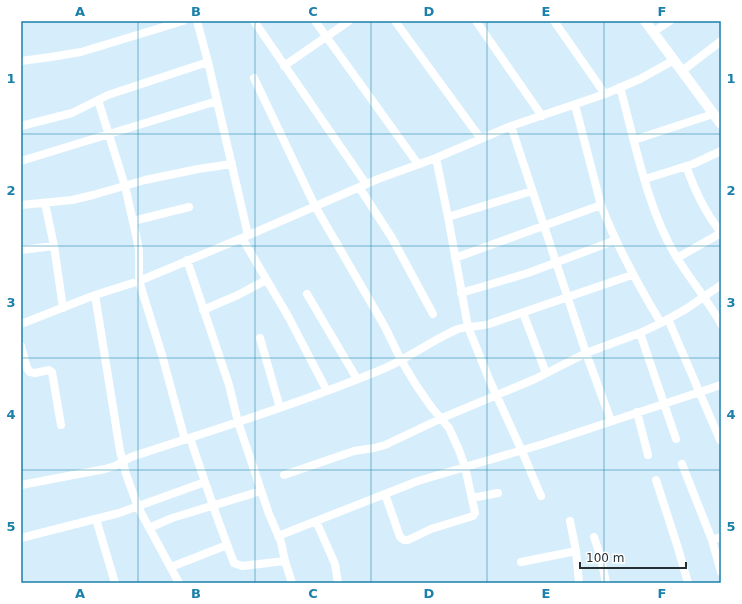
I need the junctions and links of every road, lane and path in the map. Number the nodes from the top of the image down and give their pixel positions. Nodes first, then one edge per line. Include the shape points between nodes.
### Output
1 (183, 21) edge
2 (196, 21) edge
3 (254, 21) edge
4 (315, 21) edge
5 (349, 21) edge
6 (395, 21) edge
7 (476, 21) edge
8 (554, 21) edge
9 (645, 21) edge
10 (670, 21) edge
11 (169, 23) edge
12 (653, 32) junction
13 (326, 37) junction
14 (721, 41) edge
15 (674, 60) junction
16 (21, 61) edge
17 (208, 62) junction
18 (284, 66) junction
19 (682, 71) junction
20 (254, 78) dead end
21 (620, 87) junction
22 (605, 94) junction
23 (98, 100) junction
24 (217, 101) junction
25 (575, 105) junction
26 (542, 116) junction
27 (718, 119) edge
28 (21, 126) edge
29 (511, 126) junction
30 (109, 134) junction
31 (481, 139) junction
32 (634, 140) junction
33 (721, 151) edge
34 (436, 158) junction
35 (21, 160) edge
36 (232, 164) junction
37 (418, 164) junction
38 (686, 166) junction
39 (645, 179) junction
40 (363, 185) junction
41 (124, 186) junction
42 (532, 191) junction
43 (45, 203) junction
44 (21, 205) edge
45 (601, 205) junction
46 (315, 206) junction
47 (189, 207) dead end
48 (448, 217) junction
49 (133, 221) junction
50 (544, 226) junction
51 (721, 233) edge
52 (245, 237) junction
53 (616, 240) junction
54 (54, 246) junction
55 (21, 250) edge
56 (455, 258) junction
57 (677, 258) junction
58 (187, 260) junction
59 (556, 263) junction
60 (632, 275) junction
61 (139, 280) junction
62 (266, 280) junction
63 (721, 285) edge
64 (461, 293) junction
65 (307, 294) dead end
66 (95, 295) junction
67 (703, 297) junction
68 (568, 298) junction
69 (63, 308) junction
70 (203, 310) junction
71 (524, 313) junction
72 (433, 314) dead end
73 (665, 321) junction
74 (21, 324) edge
75 (721, 324) edge
76 (468, 327) junction
77 (640, 333) junction
78 (260, 338) dead end
79 (21, 346) edge
80 (586, 353) junction
81 (401, 360) junction
82 (546, 373) junction
83 (357, 379) junction
84 (721, 385) edge
85 (327, 391) junction
86 (700, 392) junction
87 (497, 395) junction
88 (665, 404) junction
89 (280, 408) junction
90 (637, 412) junction
91 (442, 418) junction
92 (611, 421) junction
93 (238, 422) junction
94 (61, 425) dead end
95 (187, 439) junction
96 (676, 439) dead end
97 (720, 440) dead end
98 (522, 449) junction
99 (648, 455) dead end
100 (123, 461) junction
101 (682, 464) dead end
102 (464, 467) junction
103 (284, 475) dead end
104 (656, 480) dead end
105 (205, 482) junction
106 (21, 485) edge
107 (261, 491) junction
108 (498, 493) dead end
109 (385, 494) junction
110 (541, 496) dead end
111 (472, 498) junction
112 (214, 506) junction
113 (138, 507) junction
114 (96, 519) junction
115 (316, 521) junction
116 (570, 521) dead end
117 (149, 528) junction
118 (278, 536) junction
119 (594, 537) dead end
120 (721, 537) edge
121 (21, 538) edge
122 (712, 540) junction
123 (227, 545) junction
124 (576, 551) junction
125 (285, 561) junction
126 (521, 562) dead end
127 (171, 567) junction
128 (721, 572) edge
129 (115, 583) edge
130 (179, 583) edge
131 (292, 583) edge
132 (338, 583) edge
133 (579, 583) edge
134 (606, 583) edge
135 (688, 583) edge

1 - 11 street
2 - 17 street
3 - 18 street
4 - 13 street
5 - 13 street
6 - 31 street
7 - 26 street
8 - 22 street
9 - 12 main road
10 - 12 street
11 - 16 street via 81,52
12 - 15 main road
13 - 18 street
13 - 37 street
14 - 19 street
15 - 19 main road
15 - 21 street
17 - 23 street
17 - 24 street
18 - 40 street
19 - 27 main road
20 - 46 street
21 - 22 street
21 - 32 street
22 - 25 street
23 - 28 street via 72,113
23 - 30 street
24 - 30 street
24 - 36 street
25 - 26 street
25 - 45 street
26 - 29 street
27 - 32 street
29 - 31 street
29 - 42 street
30 - 35 street
30 - 41 street
31 - 34 street
32 - 39 street
33 - 38 street
34 - 37 street
34 - 48 street
36 - 41 street
36 - 52 street
37 - 40 street
38 - 39 street
38 - 51 street via 697,195
39 - 57 street via 658,219
40 - 46 street
40 - 72 street
41 - 43 street via 86,197
41 - 49 street
42 - 48 street
42 - 50 street
43 - 44 street
43 - 54 street
45 - 50 street
45 - 53 street
46 - 52 street
46 - 81 street
47 - 49 street
48 - 56 street
49 - 61 street via 139,250
50 - 56 street
50 - 59 street
51 - 57 street
52 - 58 street
52 - 62 street
53 - 59 street
53 - 60 street
54 - 55 street
54 - 69 street
56 - 64 street
57 - 67 street
58 - 61 street
58 - 70 street
59 - 64 street via 497,284
59 - 68 street
60 - 68 street
60 - 73 street
61 - 66 street
61 - 95 street
62 - 70 street
62 - 85 street
63 - 67 street
64 - 76 street
65 - 83 street
66 - 69 street
66 - 100 street
67 - 73 street
67 - 75 street
68 - 71 street
68 - 80 street
69 - 74 street
70 - 93 street via 229,385
71 - 76 street via 482,326
71 - 82 street
73 - 77 street
73 - 86 street
76 - 81 street via 454,330
76 - 87 street
77 - 80 street
77 - 88 street
78 - 89 street
79 - 94 street via 30,372 52,372
80 - 82 street
80 - 92 street
81 - 83 street
81 - 91 street via 432,408
82 - 87 street
83 - 85 street
84 - 86 street
85 - 89 street
86 - 88 street
86 - 97 street
87 - 91 street
87 - 98 street
88 - 90 street
88 - 96 street
89 - 93 street
90 - 92 street
90 - 99 street
91 - 102 street via 459,450
91 - 103 street via 385,445 343,454
92 - 98 street
93 - 95 street
93 - 107 street
95 - 100 street
95 - 105 street
98 - 102 street
98 - 110 street
100 - 106 street via 105,469
100 - 113 street
101 - 122 street
102 - 109 street
102 - 111 street
104 - 135 street
105 - 112 street
105 - 113 street
107 - 112 street
107 - 118 street
108 - 111 street
109 - 111 street via 400,537 405,541 431,529 473,516 475,509
109 - 115 street
112 - 117 street via 172,518
112 - 123 street
113 - 114 street
113 - 117 street
114 - 121 street
114 - 129 street
115 - 118 street
115 - 132 street via 335,564
116 - 124 street
117 - 127 street
118 - 125 street
119 - 134 street
120 - 122 street
122 - 128 street
123 - 125 street via 234,563 239,566
123 - 127 street
124 - 126 street
124 - 133 street
125 - 131 street
127 - 130 street

